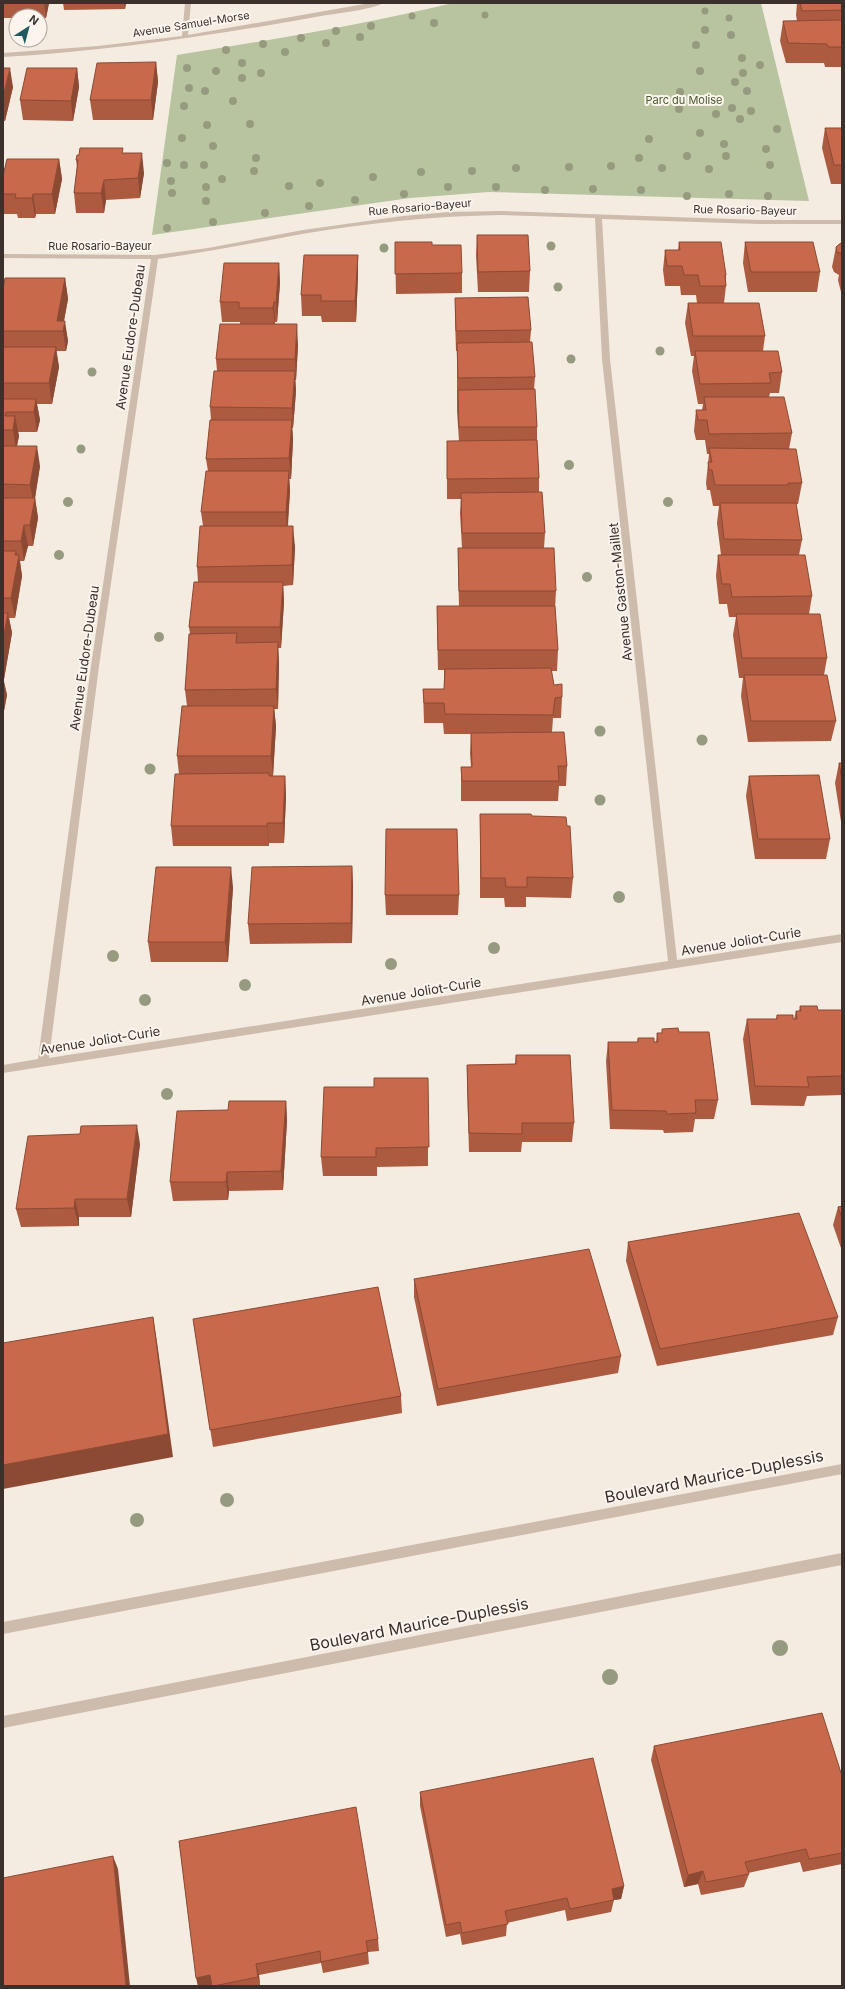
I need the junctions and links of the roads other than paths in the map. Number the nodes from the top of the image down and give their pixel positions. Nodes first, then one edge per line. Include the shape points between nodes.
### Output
1 (188, 3) edge
2 (380, 3) edge
3 (185, 37) junction
4 (3, 54) edge
5 (598, 217) junction
6 (842, 222) edge
7 (3, 256) edge
8 (155, 257) junction
9 (842, 938) edge
10 (673, 965) junction
11 (44, 1062) junction
12 (3, 1069) edge
13 (842, 1470) edge
14 (842, 1559) edge
15 (3, 1628) edge
16 (3, 1722) edge

1 - 3 street
2 - 3 street, Avenue Samuel-Morse
3 - 4 street, Avenue Samuel-Morse via 97,48
5 - 6 street, Rue Rosario-Bayeur
5 - 8 street, Rue Rosario-Bayeur via 501,213 444,214 303,232
5 - 10 street, Avenue Gaston-Maillet via 606,359
7 - 8 street, Rue Rosario-Bayeur
8 - 11 street, Avenue Eudore-Dubeau via 96,666
9 - 10 street, Avenue Joliot-Curie
10 - 11 street, Avenue Joliot-Curie
11 - 12 street, Avenue Joliot-Curie
13 - 15 street, Boulevard Maurice-Duplessis
14 - 16 street, Boulevard Maurice-Duplessis

